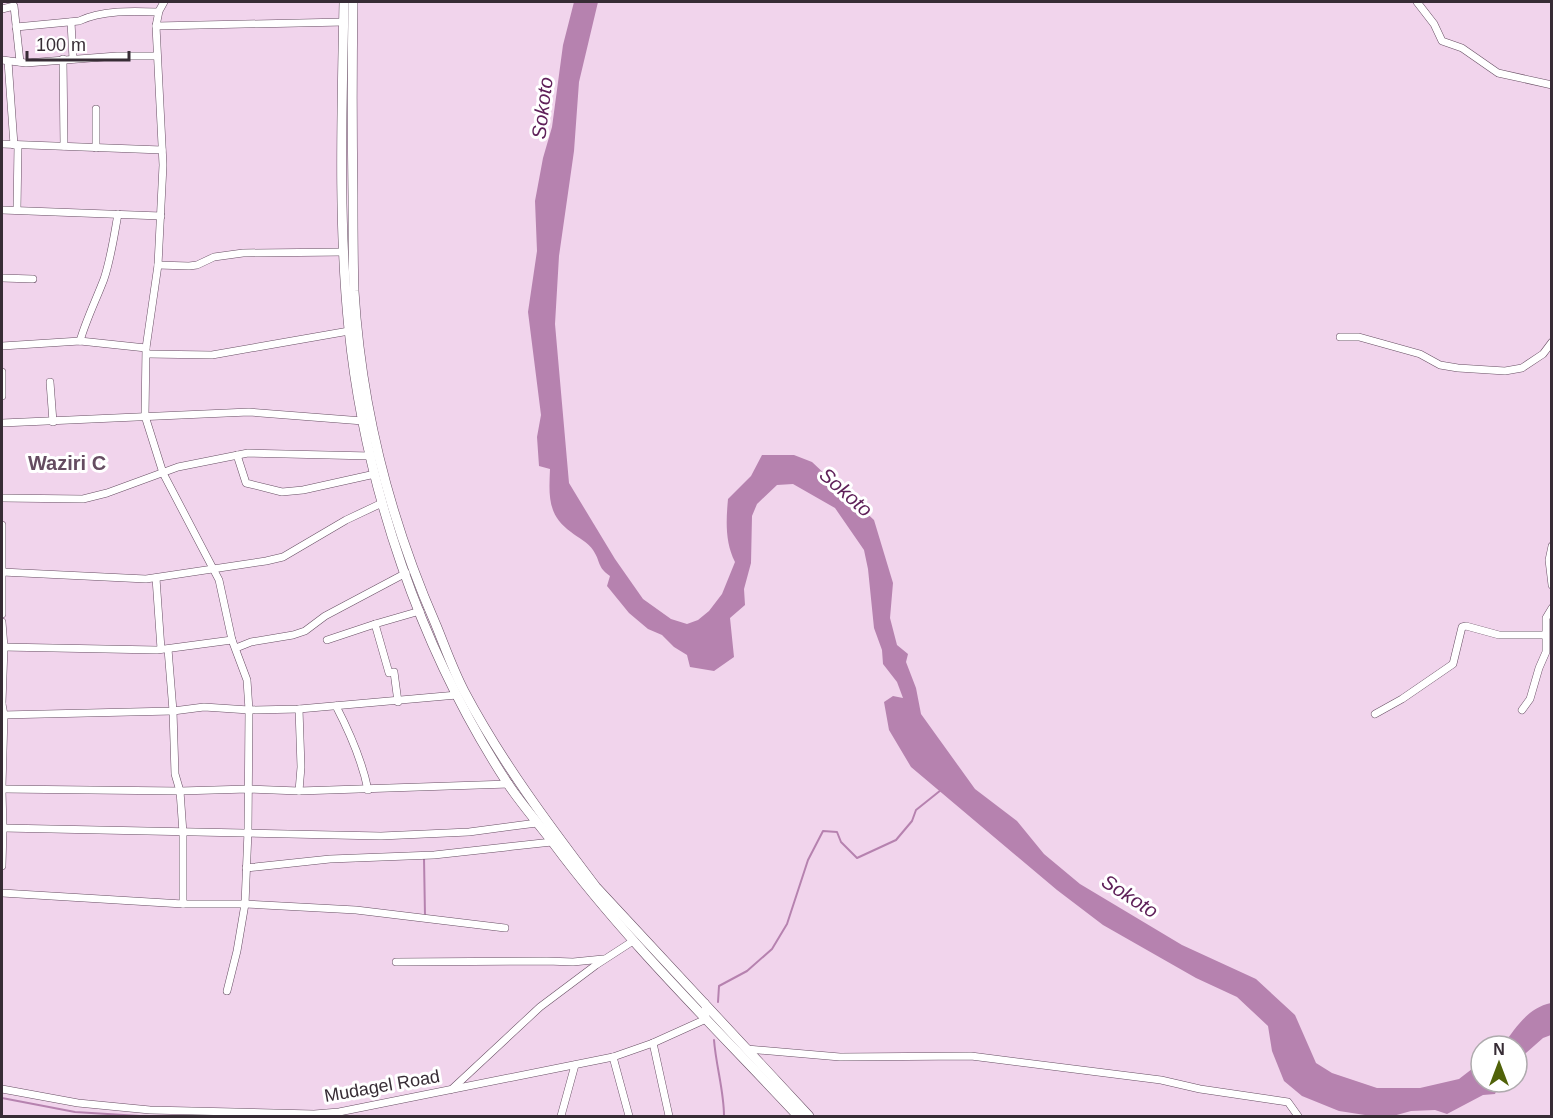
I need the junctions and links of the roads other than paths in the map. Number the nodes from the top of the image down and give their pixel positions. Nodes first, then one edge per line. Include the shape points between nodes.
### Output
1 (164, 2) edge
2 (344, 2) edge
3 (353, 2) edge
4 (1418, 2) edge
5 (2, 9) edge
6 (158, 12) junction
7 (71, 22) junction
8 (344, 22) junction
9 (156, 26) junction
10 (16, 27) junction
11 (157, 56) junction
12 (63, 59) junction
13 (73, 59) junction
14 (5, 61) edge
15 (20, 62) junction
16 (1551, 85) edge
17 (96, 109) dead end
18 (2, 144) edge
19 (16, 145) junction
20 (64, 146) junction
21 (96, 148) junction
22 (162, 150) junction
23 (2, 210) edge
24 (16, 210) junction
25 (118, 214) junction
26 (161, 216) junction
27 (344, 252) junction
28 (158, 265) junction
29 (2, 278) edge
30 (33, 279) dead end
31 (349, 331) junction
32 (1340, 337) dead end
33 (80, 341) junction
34 (1551, 342) edge
35 (2, 346) edge
36 (1551, 350) edge
37 (146, 351) junction
38 (1543, 354) junction
39 (2, 372) edge
40 (50, 382) dead end
41 (2, 396) edge
42 (145, 416) junction
43 (363, 421) junction
44 (52, 422) junction
45 (2, 423) edge
46 (237, 455) junction
47 (371, 456) junction
48 (163, 473) junction
49 (375, 474) junction
50 (2, 498) edge
51 (382, 503) junction
52 (2, 525) edge
53 (1551, 546) edge
54 (212, 568) junction
55 (2, 572) edge
56 (406, 573) junction
57 (156, 578) junction
58 (1551, 585) edge
59 (1551, 608) edge
60 (420, 611) junction
61 (2, 614) edge
62 (2, 622) edge
63 (375, 624) junction
64 (1545, 635) junction
65 (232, 640) junction
66 (327, 640) dead end
67 (3, 647) edge
68 (236, 648) junction
69 (164, 649) junction
70 (457, 695) junction
71 (398, 702) junction
72 (2, 703) edge
73 (336, 706) junction
74 (298, 709) junction
75 (249, 710) junction
76 (1522, 710) dead end
77 (173, 711) junction
78 (1375, 714) dead end
79 (3, 716) edge
80 (509, 784) junction
81 (2, 789) edge
82 (248, 789) junction
83 (368, 790) junction
84 (299, 791) junction
85 (180, 792) junction
86 (537, 823) junction
87 (3, 828) junction
88 (248, 831) junction
89 (183, 833) junction
90 (552, 842) junction
91 (2, 866) edge
92 (246, 868) junction
93 (2, 893) edge
94 (183, 904) junction
95 (245, 904) junction
96 (505, 928) dead end
97 (633, 941) junction
98 (605, 959) junction
99 (396, 962) dead end
100 (227, 991) dead end
101 (705, 1004) junction
102 (706, 1019) junction
103 (653, 1043) junction
104 (747, 1049) junction
105 (613, 1057) junction
106 (575, 1065) junction
107 (2, 1089) edge
108 (452, 1089) junction
109 (561, 1116) edge
110 (630, 1116) edge
111 (669, 1116) edge
112 (798, 1116) edge
113 (810, 1116) edge
114 (1298, 1116) edge

1 - 6 street
2 - 8 main road
3 - 101 main road via 354,291 377,446 407,554 463,689 515,777 596,887
4 - 16 street via 1442,42 1462,48 1498,73
5 - 10 street via 14,6
6 - 7 street via 135,11
6 - 9 street
7 - 10 street
7 - 13 street
8 - 9 street
8 - 27 main road
9 - 11 street
10 - 15 street
11 - 13 street
11 - 22 street
12 - 13 street
12 - 15 street
12 - 20 street
14 - 15 street
14 - 19 street
17 - 21 street
18 - 19 street
19 - 20 street
19 - 24 street
20 - 21 street
21 - 22 street
22 - 26 street
23 - 24 street
24 - 25 street
25 - 26 street
25 - 33 street via 104,280
26 - 28 street
27 - 28 street via 243,253 214,257 197,265
27 - 31 main road
28 - 37 street
29 - 30 street
31 - 37 street via 212,355
31 - 43 main road
32 - 38 street via 1420,354 1440,365 1458,368 1522,368
33 - 35 street
33 - 37 street
34 - 38 street
36 - 38 street
37 - 42 street
39 - 41 street
40 - 44 street
42 - 43 street via 249,412
42 - 44 street
42 - 48 street
43 - 47 main road
44 - 45 street
46 - 47 street via 258,452
46 - 48 street
46 - 49 street via 246,483 282,492
47 - 49 main road
48 - 50 street via 83,499
48 - 54 street
49 - 51 main road
51 - 54 street via 284,557
51 - 56 main road
52 - 55 street
53 - 58 street
54 - 57 street
54 - 65 street via 219,580
55 - 57 street
55 - 61 street
56 - 60 main road
56 - 68 street via 325,616 305,631
57 - 69 street
59 - 64 street
60 - 63 street
60 - 70 main road
62 - 67 street
63 - 66 street
63 - 71 street via 389,673 394,672
64 - 76 street via 1546,652 1530,699
64 - 78 street via 1500,635 1462,627 1453,664
65 - 68 street
65 - 69 street
67 - 69 street
67 - 72 street
68 - 75 street via 247,680
69 - 77 street
70 - 71 street
70 - 80 main road
71 - 73 street
72 - 79 street
73 - 74 street
73 - 83 street via 352,736
74 - 75 street
74 - 84 street
75 - 77 street via 204,707
75 - 82 street
77 - 79 street
77 - 85 street via 175,774
79 - 81 street
80 - 83 street
80 - 86 main road
81 - 85 street
81 - 87 street
82 - 84 street
82 - 85 street
82 - 88 street
83 - 84 street
85 - 89 street
86 - 88 street via 469,832 381,836
86 - 90 main road
87 - 89 street
87 - 91 street
88 - 89 street
88 - 92 street
89 - 94 street
90 - 92 street
90 - 97 main road
92 - 95 street
93 - 94 street
94 - 95 street
95 - 96 street via 356,910
95 - 100 street
97 - 98 street
97 - 102 main road
98 - 99 street
98 - 108 street via 540,1007
101 - 102 street
101 - 104 main road
102 - 103 street, Mudagel Road
102 - 112 main road
103 - 105 street, Mudagel Road
103 - 111 street
104 - 113 main road
104 - 114 street via 840,1057 971,1056 1005,1060 1161,1080 1288,1102
105 - 106 street, Mudagel Road
105 - 110 street
106 - 108 street, Mudagel Road
106 - 109 street
107 - 108 street, Mudagel Road via 78,1103 150,1110 314,1114

